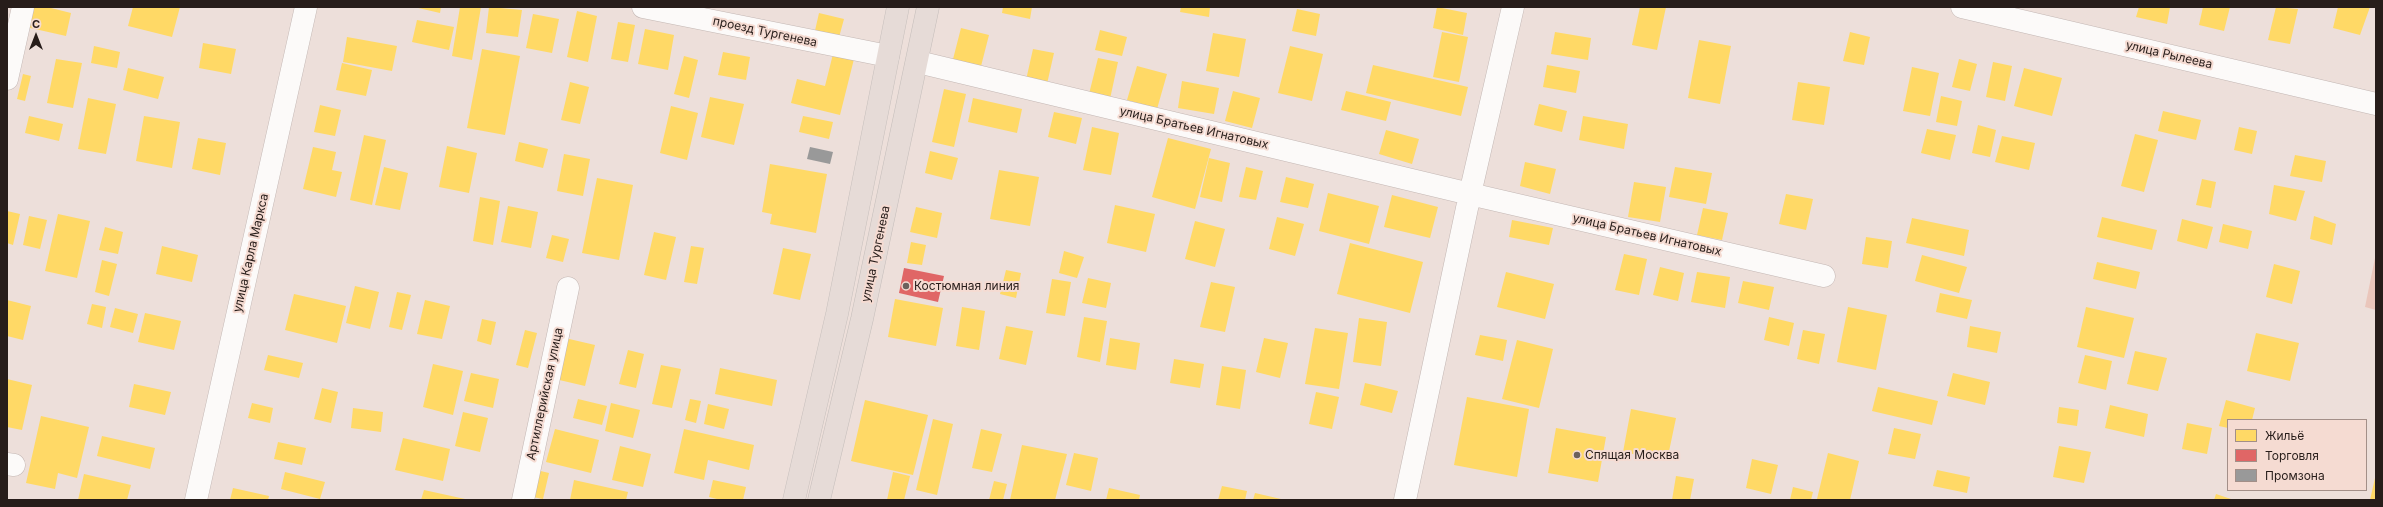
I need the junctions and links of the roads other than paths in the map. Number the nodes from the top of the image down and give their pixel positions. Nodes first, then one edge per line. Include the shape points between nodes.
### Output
1 (23, 7) edge
2 (306, 7) edge
3 (643, 7) edge
4 (898, 7) edge
5 (928, 7) edge
6 (1513, 7) edge
7 (1962, 7) edge
8 (888, 56) junction
9 (918, 62) junction
10 (7, 79) edge
11 (2376, 104) edge
12 (1470, 194) junction
13 (1824, 276) dead end
14 (568, 288) dead end
15 (196, 500) edge
16 (522, 500) edge
17 (794, 500) edge
18 (819, 500) edge
19 (1405, 500) edge

1 - 10 street
2 - 15 street, улица Карла Маркса
3 - 8 street, проезд Тургенева
4 - 8 highway
5 - 9 highway, улица Тургенева
6 - 12 street
7 - 11 street, улица Рылеева
8 - 17 highway via 837,314
9 - 12 street, улица Братьев Игнатовых
9 - 18 highway, улица Тургенева via 862,319
12 - 13 street, улица Братьев Игнатовых
12 - 19 street
14 - 16 street, Артиллерийская улица

